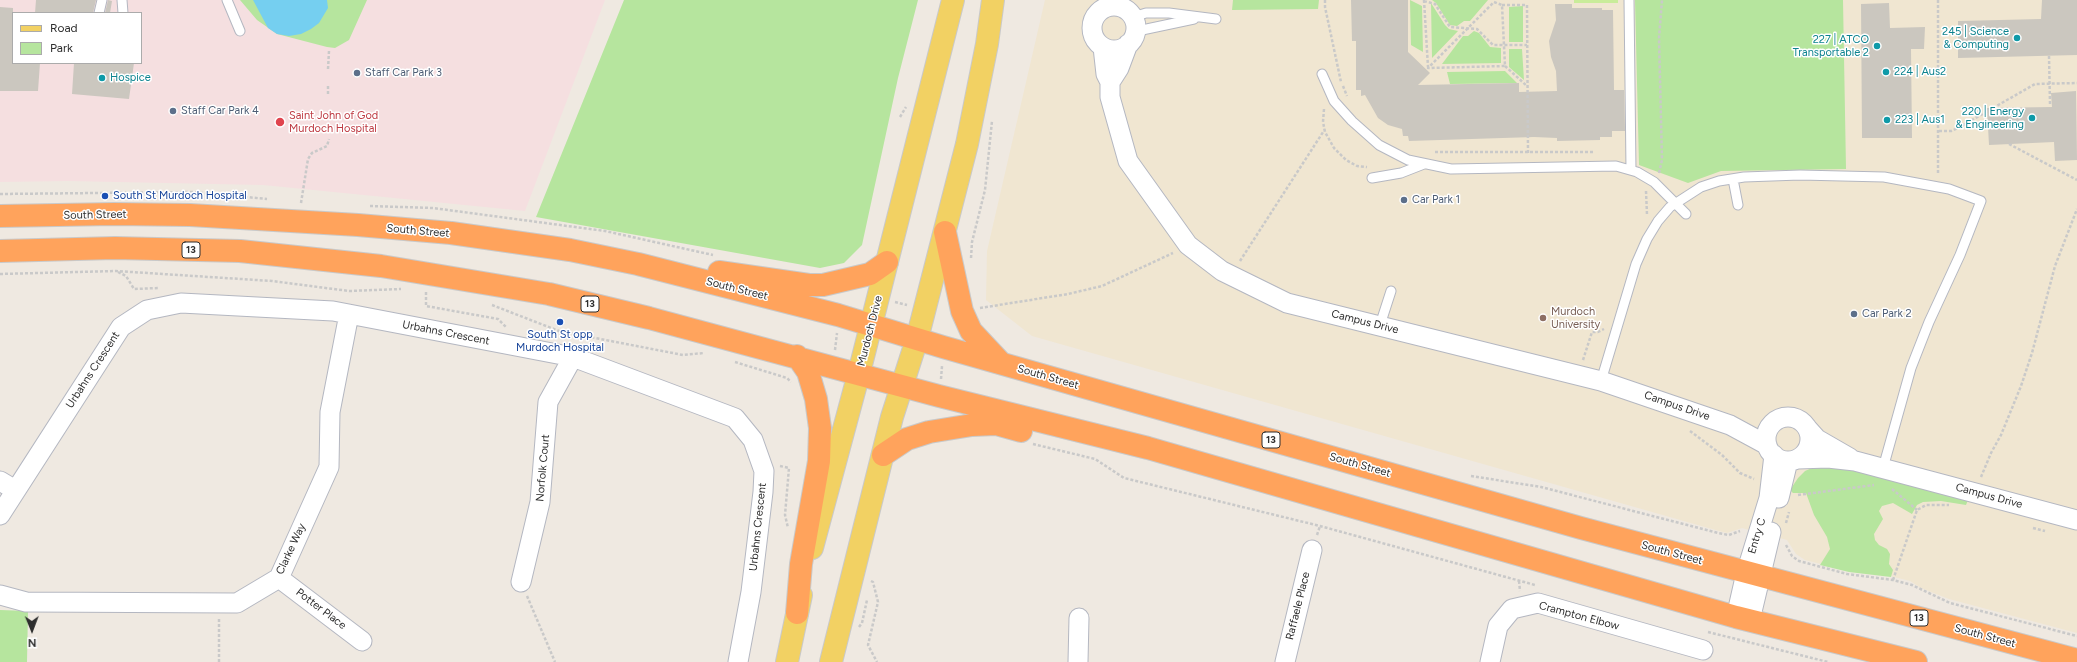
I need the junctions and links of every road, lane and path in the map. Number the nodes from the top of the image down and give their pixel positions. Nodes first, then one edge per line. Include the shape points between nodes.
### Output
1 (102, 0) edge
2 (122, 0) edge
3 (227, 0) edge
4 (953, 0) edge
5 (993, 0) edge
6 (1325, 0) edge
7 (1629, 0) edge
8 (1662, 0) edge
9 (1938, 0) edge
10 (1424, 1) edge
11 (1101, 5) edge
12 (1502, 5) junction
13 (1124, 8) edge
14 (99, 12) edge
15 (123, 12) edge
16 (1200, 18) junction
17 (1216, 19) dead end
18 (1467, 28) junction
19 (240, 31) dead end
20 (1130, 42) junction
21 (1504, 46) junction
22 (1527, 46) junction
23 (1103, 47) junction
24 (329, 51) dead end
25 (2049, 56) dead end
26 (1505, 66) junction
27 (328, 68) dead end
28 (1428, 68) junction
29 (1322, 74) dead end
30 (1110, 82) junction
31 (2050, 84) junction
32 (2077, 84) edge
33 (328, 86) dead end
34 (1528, 86) junction
35 (328, 95) dead end
36 (1352, 102) dead end
37 (2050, 104) dead end
38 (993, 116) dead end
39 (1324, 129) dead end
40 (1939, 131) junction
41 (329, 138) dead end
42 (2009, 144) dead end
43 (1432, 152) dead end
44 (1593, 152) dead end
45 (1528, 153) junction
46 (1424, 164) junction
47 (1632, 170) junction
48 (1372, 178) dead end
49 (1733, 179) junction
50 (2077, 180) edge
51 (1654, 182) junction
52 (1938, 186) junction
53 (301, 202) dead end
54 (1675, 202) junction
55 (1738, 205) dead end
56 (2077, 209) edge
57 (1686, 214) dead end
58 (0, 216) edge
59 (1646, 219) dead end
60 (945, 232) junction
61 (1188, 245) junction
62 (570, 250) junction
63 (0, 251) edge
64 (887, 262) junction
65 (970, 263) dead end
66 (1236, 267) dead end
67 (116, 271) dead end
68 (426, 291) dead end
69 (1391, 291) dead end
70 (181, 303) junction
71 (974, 309) dead end
72 (349, 314) junction
73 (838, 315) junction
74 (1608, 324) dead end
75 (870, 325) junction
76 (1380, 325) junction
77 (917, 339) junction
78 (505, 344) junction
79 (796, 356) junction
80 (573, 357) junction
81 (1001, 363) junction
82 (833, 366) junction
83 (859, 373) junction
84 (1579, 375) junction
85 (1601, 381) junction
86 (902, 385) junction
87 (1730, 425) junction
88 (1770, 426) junction
89 (1808, 429) junction
90 (1689, 430) dead end
91 (1026, 442) dead end
92 (1148, 448) junction
93 (883, 455) junction
94 (1782, 455) junction
95 (1855, 461) junction
96 (1883, 468) junction
97 (764, 471) junction
98 (1464, 474) dead end
99 (8, 485) edge
100 (1876, 485) dead end
101 (1776, 487) junction
102 (1887, 488) dead end
103 (1975, 492) junction
104 (1954, 506) dead end
105 (1790, 509) dead end
106 (1917, 510) junction
107 (0, 515) edge
108 (2077, 520) edge
109 (1785, 526) dead end
110 (2027, 526) dead end
111 (788, 530) dead end
112 (2048, 532) dead end
113 (1764, 535) junction
114 (1312, 550) dead end
115 (1753, 574) junction
116 (279, 578) junction
117 (865, 578) dead end
118 (1893, 580) junction
119 (522, 582) joint
120 (1536, 585) dead end
121 (0, 595) edge
122 (219, 603) junction
123 (797, 613) junction
124 (1079, 618) dead end
125 (1743, 618) junction
126 (1702, 631) dead end
127 (2077, 636) edge
128 (362, 641) dead end
129 (1703, 650) dead end
130 (2077, 660) edge
131 (219, 662) edge
132 (555, 662) edge
133 (738, 662) edge
134 (787, 662) edge
135 (831, 662) edge
136 (877, 662) edge
137 (1078, 662) edge
138 (1285, 662) edge
139 (1490, 662) edge
140 (1828, 662) edge
141 (1916, 662) edge

1 - 14 lane
2 - 15 lane
3 - 19 lane
4 - 64 main road, Murdoch Drive
5 - 60 main road via 978,96
6 - 36 path via 1340,81
7 - 47 lane
8 - 51 path via 1659,38 1662,160
9 - 40 path
10 - 18 path via 1435,4 1450,27
10 - 28 path
11 - 13 street
11 - 23 street via 1092,29 1095,39
12 - 18 path via 1494,2
12 - 21 path
12 - 22 path via 1526,5
13 - 16 lane via 1146,13 1169,13
13 - 20 street via 1136,26
16 - 17 lane
16 - 20 lane via 1142,30
18 - 21 path via 1480,30 1494,45
18 - 28 path
20 - 23 street via 1118,49
20 - 30 street
21 - 22 path
21 - 26 path
22 - 34 path
23 - 30 street, Campus Drive via 1106,74
24 - 27 path
25 - 31 path
26 - 28 path
26 - 34 path
29 - 46 lane via 1334,101 1370,138 1387,150
30 - 61 street, Campus Drive via 1110,97 1128,161
31 - 32 path
31 - 37 path
31 - 40 path via 2035,84 1958,128
33 - 35 path
34 - 45 path
38 - 65 path via 985,190 972,242
39 - 66 path
40 - 52 path
41 - 53 path via 327,146 312,153 308,159
42 - 50 path
43 - 45 path
44 - 45 path
46 - 47 lane via 1450,169 1616,166
46 - 48 lane via 1401,173
47 - 51 lane
49 - 52 lane via 1762,176 1884,177
49 - 54 lane via 1701,187
49 - 55 lane
51 - 54 lane
51 - 59 path via 1644,192 1647,204
52 - 96 lane via 1981,201 1911,368
54 - 57 lane
54 - 85 lane via 1658,221 1636,264
56 - 103 path via 2055,266 2021,386
58 - 62 highway, South Street / 13 via 182,215 350,224
60 - 77 main road
60 - 81 highway via 962,311 971,331
61 - 71 path via 1102,286
61 - 76 street, Campus Drive via 1222,271 1287,303
62 - 64 highway via 809,285 835,283 870,274
62 - 73 highway, South Street / 13 via 638,264
63 - 79 highway, 13 via 115,248 240,251 381,266 549,294
64 - 75 main road, Murdoch Drive
67 - 70 path via 126,276 134,289 174,288
68 - 78 path via 426,306 498,319 509,329
69 - 76 lane
70 - 72 street, Urbahns Crescent
70 - 99 street, Urbahns Crescent via 147,310 121,327
72 - 78 street, Urbahns Crescent
72 - 116 street, Clarke Way via 330,412 329,467
73 - 75 highway, South Street / 13
73 - 82 path
74 - 84 path via 1604,330 1592,332
75 - 77 highway, South Street / 13
75 - 83 main road, Murdoch Drive
76 - 84 street, Campus Drive
77 - 81 highway, South Street / 13
77 - 86 main road
78 - 80 street, Urbahns Crescent
79 - 82 highway, 13
79 - 123 highway via 808,372 816,399 820,428 819,461 801,564
80 - 97 street, Urbahns Crescent via 735,418 753,440
80 - 119 street, Norfolk Court via 548,402 540,502
81 - 115 highway, South Street / 13
82 - 83 highway, 13
83 - 86 highway, 13
83 - 123 main road, Murdoch Drive
84 - 85 street, Campus Drive
85 - 87 street, Campus Drive
86 - 92 highway, 13
86 - 93 main road
87 - 88 street, Campus Drive
87 - 94 street, Campus Drive
88 - 89 street, Campus Drive via 1786,417 1798,420
88 - 94 street via 1766,439
89 - 94 street via 1809,446 1805,453
89 - 95 street, Campus Drive via 1817,439
90 - 101 path via 1722,455 1740,473
91 - 120 path via 1095,459 1124,478 1320,526
92 - 93 highway via 1077,445 996,424 929,432 907,439
92 - 125 highway, 13
93 - 135 main road
94 - 95 street, Campus Drive
94 - 101 street, Entry C
95 - 96 street, Campus Drive
96 - 103 street, Campus Drive
97 - 111 path via 780,465 789,468 785,515
97 - 133 street, Urbahns Crescent via 751,592
98 - 113 path via 1489,480 1540,486 1718,533 1729,535 1743,530
99 - 107 street, Urbahns Crescent
100 - 101 path via 1794,495
101 - 113 street, Entry C via 1769,498
102 - 106 path via 1900,495
103 - 108 street, Campus Drive
104 - 106 path via 1926,505
105 - 109 path
106 - 118 path
110 - 112 path
113 - 115 street, Entry C
113 - 118 path via 1784,540 1792,556 1799,561 1847,574
114 - 138 street, Raffaele Place
115 - 125 street, Entry C
115 - 130 highway, South Street / 13
116 - 122 street, Clarke Way via 236,603
116 - 128 street, Potter Place
117 - 136 path via 873,582 878,602 868,645
118 - 127 path via 1950,603
119 - 132 path
121 - 122 street, Clarke Way via 26,602
122 - 131 path
123 - 134 main road, Murdoch Drive
124 - 137 street
125 - 141 highway, 13
126 - 140 path
129 - 139 street, Crampton Elbow via 1538,603 1512,609 1498,626

